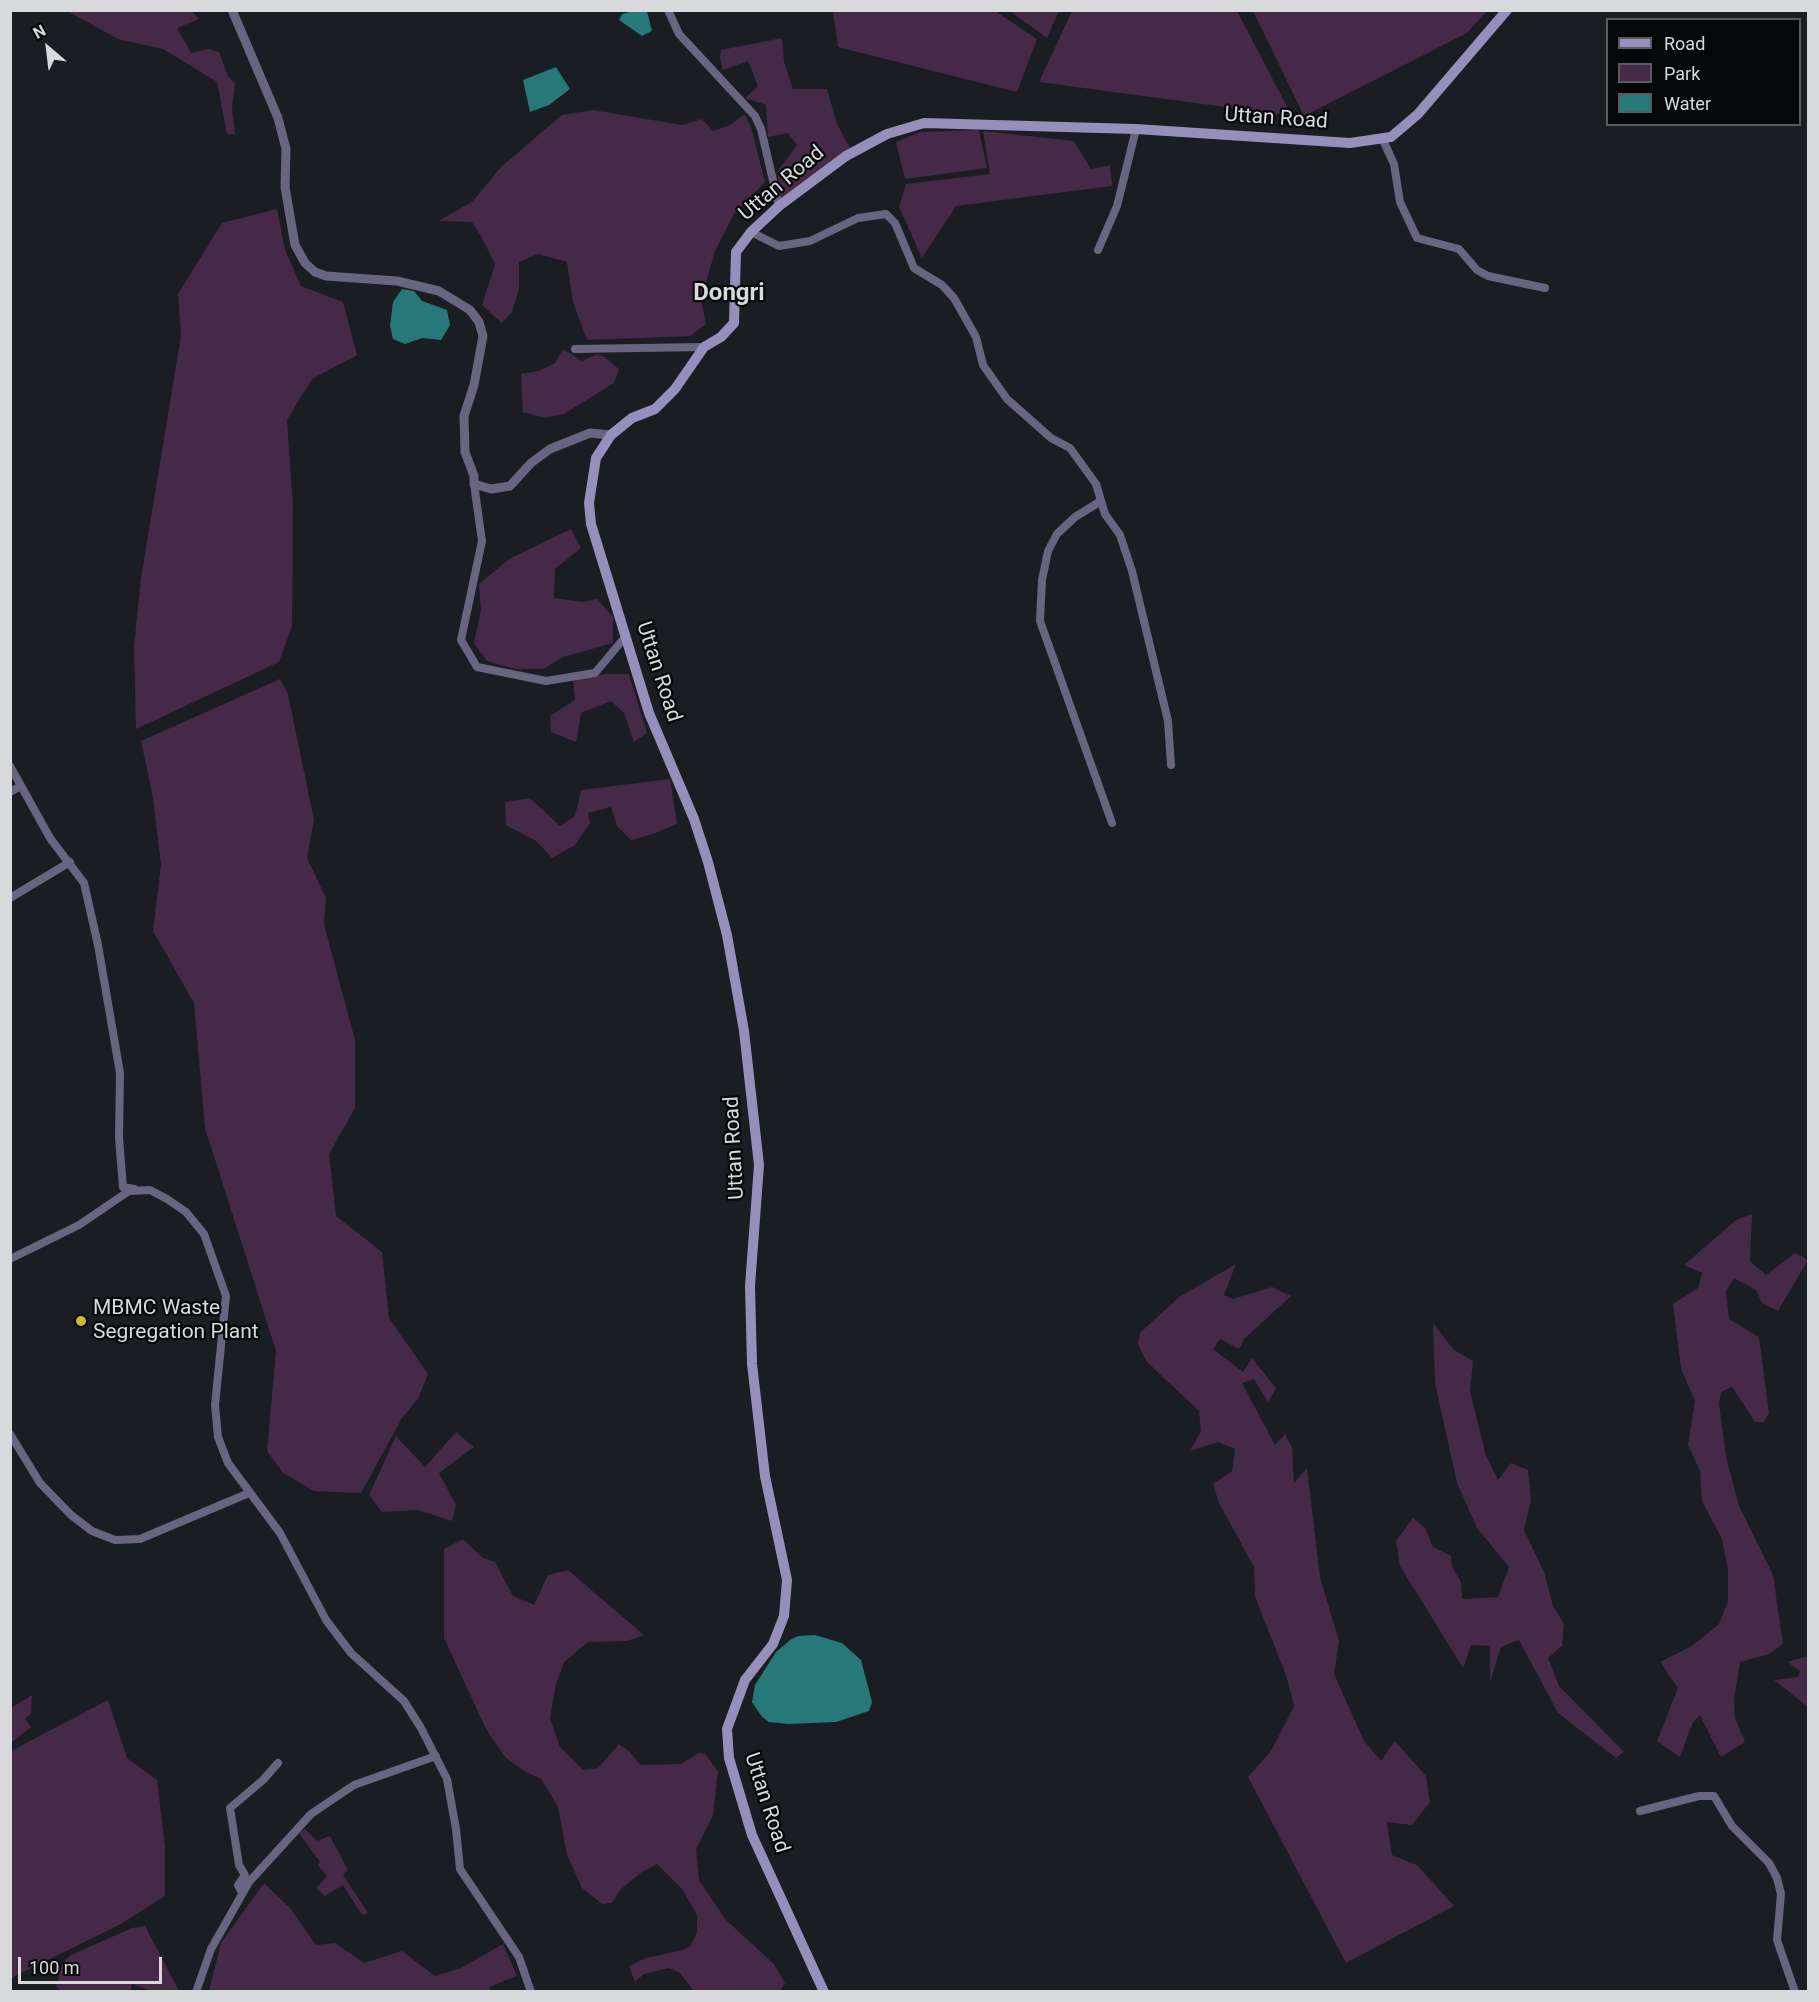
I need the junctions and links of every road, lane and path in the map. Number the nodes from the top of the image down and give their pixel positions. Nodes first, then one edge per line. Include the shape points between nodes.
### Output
1 (232, 10) edge
2 (668, 10) edge
3 (1507, 10) edge
4 (1136, 129) junction
5 (1382, 138) junction
6 (779, 206) junction
7 (752, 232) junction
8 (1098, 250) dead end
9 (1545, 288) dead end
10 (704, 347) junction
11 (575, 348) dead end
12 (611, 435) junction
13 (474, 484) junction
14 (1101, 501) junction
15 (626, 636) junction
16 (1171, 765) dead end
17 (10, 766) edge
18 (21, 786) junction
19 (10, 792) edge
20 (1112, 823) dead end
21 (70, 862) junction
22 (10, 898) edge
23 (141, 1190) junction
24 (10, 1259) edge
25 (10, 1434) edge
26 (249, 1493) junction
27 (436, 1756) junction
28 (278, 1763) dead end
29 (1640, 1810) dead end
30 (242, 1893) junction
31 (196, 1992) edge
32 (531, 1992) edge
33 (824, 1992) edge
34 (1795, 1992) edge

1 - 13 street via 278,118 286,149 285,187 295,245 305,263 326,276 397,281 439,291 470,310 479,322 483,336 464,416 465,452
2 - 6 street via 679,34 755,116
3 - 5 main road, Uttan Road via 1418,114 1391,137
4 - 5 main road, Uttan Road via 1350,143
4 - 6 main road, Uttan Road via 924,123 887,134 846,156
4 - 8 street via 1117,206
5 - 9 street via 1394,164 1400,202 1417,238 1459,249 1488,276
6 - 7 main road, Uttan Road
7 - 10 main road, Uttan Road via 736,252 734,323
7 - 14 street via 779,246 796,244 858,218 886,214 901,233 914,268 942,285 954,298 976,337 983,365 1007,399 1051,438 1070,448 1096,484
10 - 11 street
10 - 12 main road, Uttan Road via 675,389 655,409 632,418
12 - 13 street via 590,434 550,449 510,486 491,489
12 - 15 main road, Uttan Road via 596,458 589,503 591,524
13 - 15 street via 482,541 461,639 477,667 546,681 595,673
14 - 16 street via 1120,535 1132,571 1168,721
14 - 20 street via 1075,517 1057,534 1048,551 1040,621
15 - 33 main road, Uttan Road via 650,713 694,819 727,934 744,1031 759,1165 750,1286 752,1364 765,1476 787,1580 784,1616 773,1644 745,1680 728,1729 729,1758 752,1835
17 - 18 street
18 - 19 street
18 - 21 street via 50,838
21 - 22 street
21 - 23 street via 84,883 90,902 120,1073 123,1187
23 - 24 street via 120,1195 79,1225
23 - 26 street via 150,1190 186,1212 204,1234 217,1268 226,1296 215,1405 218,1437 228,1463
25 - 26 street via 40,1483 71,1515 92,1531 115,1540 140,1539
26 - 27 street via 280,1533 326,1620 351,1653 404,1701
27 - 30 street via 334,1796 311,1814
27 - 32 street via 447,1779 460,1869 519,1957
28 - 30 street via 230,1808 239,1865 245,1875 238,1885
29 - 34 street via 1714,1796 1732,1826 1769,1863 1777,1878 1781,1894 1777,1940
30 - 31 street via 211,1948

